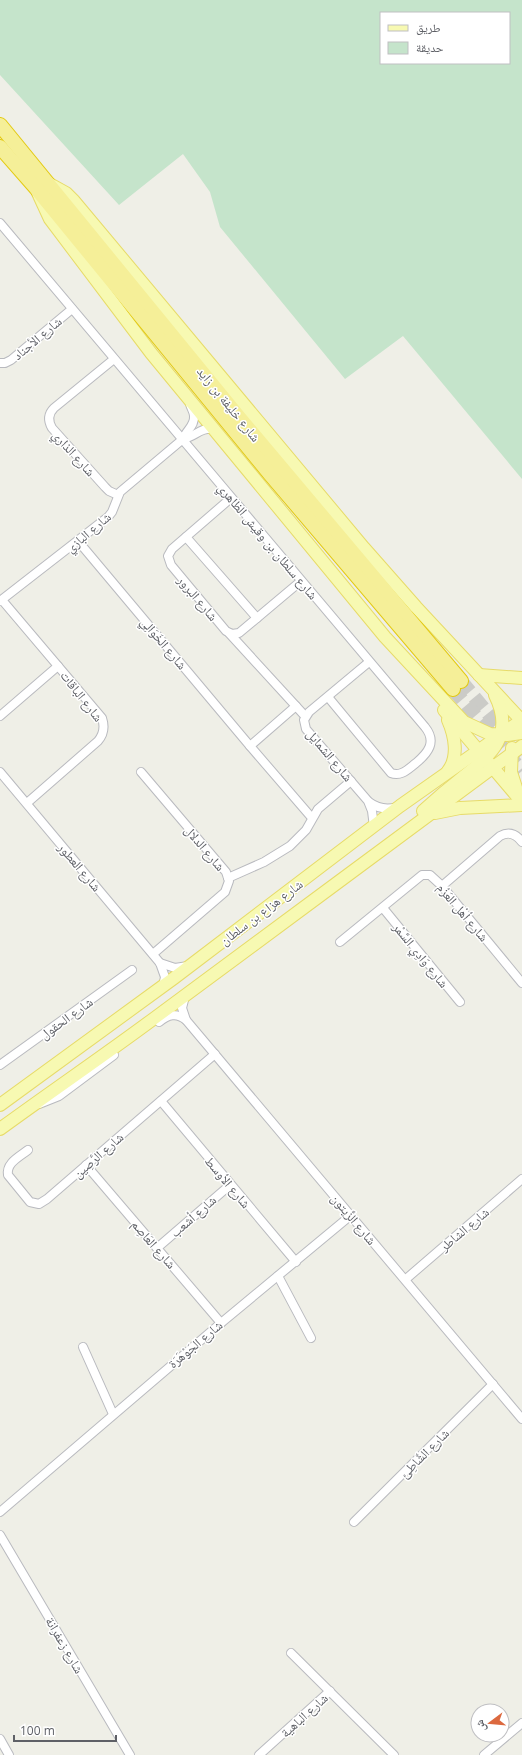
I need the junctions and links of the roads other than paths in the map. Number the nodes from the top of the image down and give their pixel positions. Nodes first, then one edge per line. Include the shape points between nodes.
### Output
1 (0, 125) edge
2 (0, 147) edge
3 (42, 185) junction
4 (1, 225) edge
5 (72, 309) junction
6 (114, 360) junction
7 (0, 363) edge
8 (190, 400) junction
9 (214, 430) junction
10 (183, 439) junction
11 (118, 495) junction
12 (231, 498) junction
13 (186, 537) junction
14 (78, 541) junction
15 (301, 580) junction
16 (1, 600) edge
17 (257, 618) junction
18 (229, 633) junction
19 (369, 662) junction
20 (58, 666) junction
21 (413, 668) junction
22 (479, 675) junction
23 (522, 678) edge
24 (457, 685) tunnel mouth
25 (492, 688) junction
26 (328, 697) junction
27 (296, 706) junction
28 (0, 716) edge
29 (305, 716) junction
30 (522, 720) edge
31 (500, 735) junction
32 (522, 736) edge
33 (250, 746) junction
34 (493, 750) junction
35 (517, 755) edge
36 (485, 760) junction
37 (0, 772) edge
38 (141, 772) dead end
39 (446, 774) junction
40 (351, 781) junction
41 (368, 801) junction
42 (27, 803) junction
43 (522, 803) edge
44 (400, 806) junction
45 (430, 814) junction
46 (312, 818) junction
47 (374, 827) junction
48 (405, 833) junction
49 (522, 842) edge
50 (228, 878) junction
51 (442, 886) junction
52 (383, 908) junction
53 (340, 942) dead end
54 (152, 954) junction
55 (160, 963) junction
56 (191, 965) junction
57 (132, 970) dead end
58 (522, 983) edge
59 (163, 986) junction
60 (189, 992) junction
61 (460, 1002) dead end
62 (186, 1020) junction
63 (215, 1054) junction
64 (0, 1065) edge
65 (161, 1101) junction
66 (0, 1105) edge
67 (33, 1105) junction
68 (0, 1129) edge
69 (28, 1150) dead end
70 (86, 1165) junction
71 (522, 1179) edge
72 (230, 1185) junction
73 (350, 1216) junction
74 (157, 1248) junction
75 (296, 1262) junction
76 (278, 1276) junction
77 (406, 1279) junction
78 (221, 1323) junction
79 (311, 1338) dead end
80 (83, 1347) dead end
81 (493, 1384) junction
82 (113, 1414) junction
83 (522, 1419) edge
84 (0, 1512) edge
85 (354, 1522) dead end
86 (0, 1535) edge
87 (291, 1653) dead end
88 (330, 1690) junction
89 (522, 1723) edge
90 (0, 1739) edge
91 (9, 1755) edge
92 (130, 1755) edge
93 (259, 1755) edge
94 (394, 1755) edge
95 (484, 1755) edge

1 - 3 highway, شارع خليفة بن زايد
2 - 3 highway, شارع خليفة بن زايد
3 - 8 main road via 42,204 50,219 151,353
3 - 22 main road via 57,187 74,201 364,548
3 - 24 highway, شارع خليفة بن زايد via 237,415
4 - 5 street, شارع سلطان بن وقيش الظاهري
5 - 6 street, شارع سلطان بن وقيش الظاهري
5 - 7 street, شارع الأجناد via 11,360
6 - 10 street, شارع سلطان بن وقيش الظاهري
6 - 11 street, شارع الذاري via 54,408 49,422 109,492
8 - 9 main road
8 - 10 street, شارع البازي via 194,420
9 - 10 street, شارع البازي via 203,429
9 - 21 main road
10 - 11 street, شارع البازي
10 - 12 street, شارع سلطان بن وقيش الظاهري
11 - 14 street, شارع البازي via 108,517
12 - 13 street, شارع البرور
12 - 15 street, شارع سلطان بن وقيش الظاهري
13 - 17 street
13 - 18 street, شارع البرور via 169,552 169,563
14 - 16 street, شارع البازي
14 - 33 street, شارع الخَوَالِي
15 - 17 street
15 - 19 street, شارع سلطان بن وقيش الظاهري
16 - 20 street, شارع الباقات
17 - 18 street via 239,633
18 - 27 street, شارع البرور
19 - 26 street, شارع الشمايل
19 - 26 street, شارع سلطان بن وقيش الظاهري via 428,731 431,744 425,756 403,774 391,773
20 - 28 street
20 - 42 street, شارع الباقات via 102,718 104,730 98,741
21 - 31 main road via 464,722 482,732
21 - 36 main road via 454,724
21 - 39 main road via 446,716 452,730 454,760
22 - 23 main road
22 - 25 main road
25 - 30 main road
25 - 31 main road via 501,710
26 - 29 street, شارع الشمايل
27 - 29 street, شارع البرور
27 - 33 street
29 - 40 street, شارع الشمايل via 306,729
30 - 31 main road, شارع هزاع بن سلطان
31 - 32 main road
31 - 34 main road
31 - 36 main road, شارع هزاع بن سلطان
32 - 35 main road via 514,744
33 - 46 street, شارع الخَوَالِي
34 - 35 main road
34 - 36 main road
35 - 36 main road, شارع هزاع بن سلطان
35 - 43 main road via 511,772
36 - 39 main road, شارع هزاع بن سلطان
36 - 43 main road
36 - 45 main road, شارع هزاع بن سلطان
36 - 48 main road via 421,813
37 - 42 street, شارع العطور
38 - 50 street, شارع الدلال via 226,872
39 - 44 main road, شارع هزاع بن سلطان
40 - 41 street, شارع الشمايل
40 - 46 street via 318,808
41 - 44 street, شارع الشمايل via 383,808
41 - 47 street, شارع الشمايل
42 - 54 street, شارع العطور
43 - 45 main road via 460,808
44 - 47 main road, شارع هزاع بن سلطان
45 - 48 main road, شارع هزاع بن سلطان
46 - 50 street via 306,830 290,846 264,862
47 - 56 main road, شارع هزاع بن سلطان
48 - 60 main road, شارع هزاع بن سلطان
49 - 51 street via 510,833 500,836
50 - 54 street, شارع الدلال via 225,892
51 - 52 street, شارع أهْل العَزْم via 432,876 424,874
51 - 58 street, شارع أهْل العَزْم
52 - 53 street, شارع أهْل العَزْم
52 - 61 street, شارع وَادِي السَّمْر
54 - 55 street, شارع العطور
55 - 56 street via 175,968
55 - 59 street via 165,977
56 - 59 main road, شارع هزاع بن سلطان
57 - 64 street, شارع الحقول
59 - 66 main road, شارع هزاع بن سلطان
60 - 62 street via 182,1008
60 - 67 main road, شارع هزاع بن سلطان
62 - 63 street, شارع الزَّيتون
62 - 67 street via 179,1015 167,1016 59,1096
63 - 65 street, شارع الرَّصِين
63 - 73 street, شارع الزَّيتون
65 - 70 street, شارع الرَّصِين
65 - 72 street, شارع الأوسط
67 - 68 main road, شارع هزاع بن سلطان
69 - 70 street, شارع الرَّصِين via 11,1163 8,1175 34,1204 44,1202
70 - 74 street, شارع العَاصِم
71 - 77 street, شارع الشاطر
72 - 74 street, شارع أشعب
72 - 75 street, شارع الأوسط
73 - 75 street, شارع الجَوْهَرَة
73 - 77 street, شارع الزَّيتون
74 - 78 street, شارع العَاصِم
75 - 76 street, شارع الجَوْهَرَة
76 - 78 street, شارع الجَوْهَرَة
76 - 79 street
77 - 81 street, شارع الزَّيتون
78 - 82 street, شارع الجَوْهَرَة
80 - 82 street
81 - 83 street, شارع الزَّيتون
81 - 85 street, شارع الشَّاطِئ
82 - 84 street, شارع الجَوْهَرَة
86 - 92 street, شارع زعفرانة
87 - 88 street
88 - 93 street, شارع الباهية
88 - 94 street
89 - 95 street
90 - 91 street

